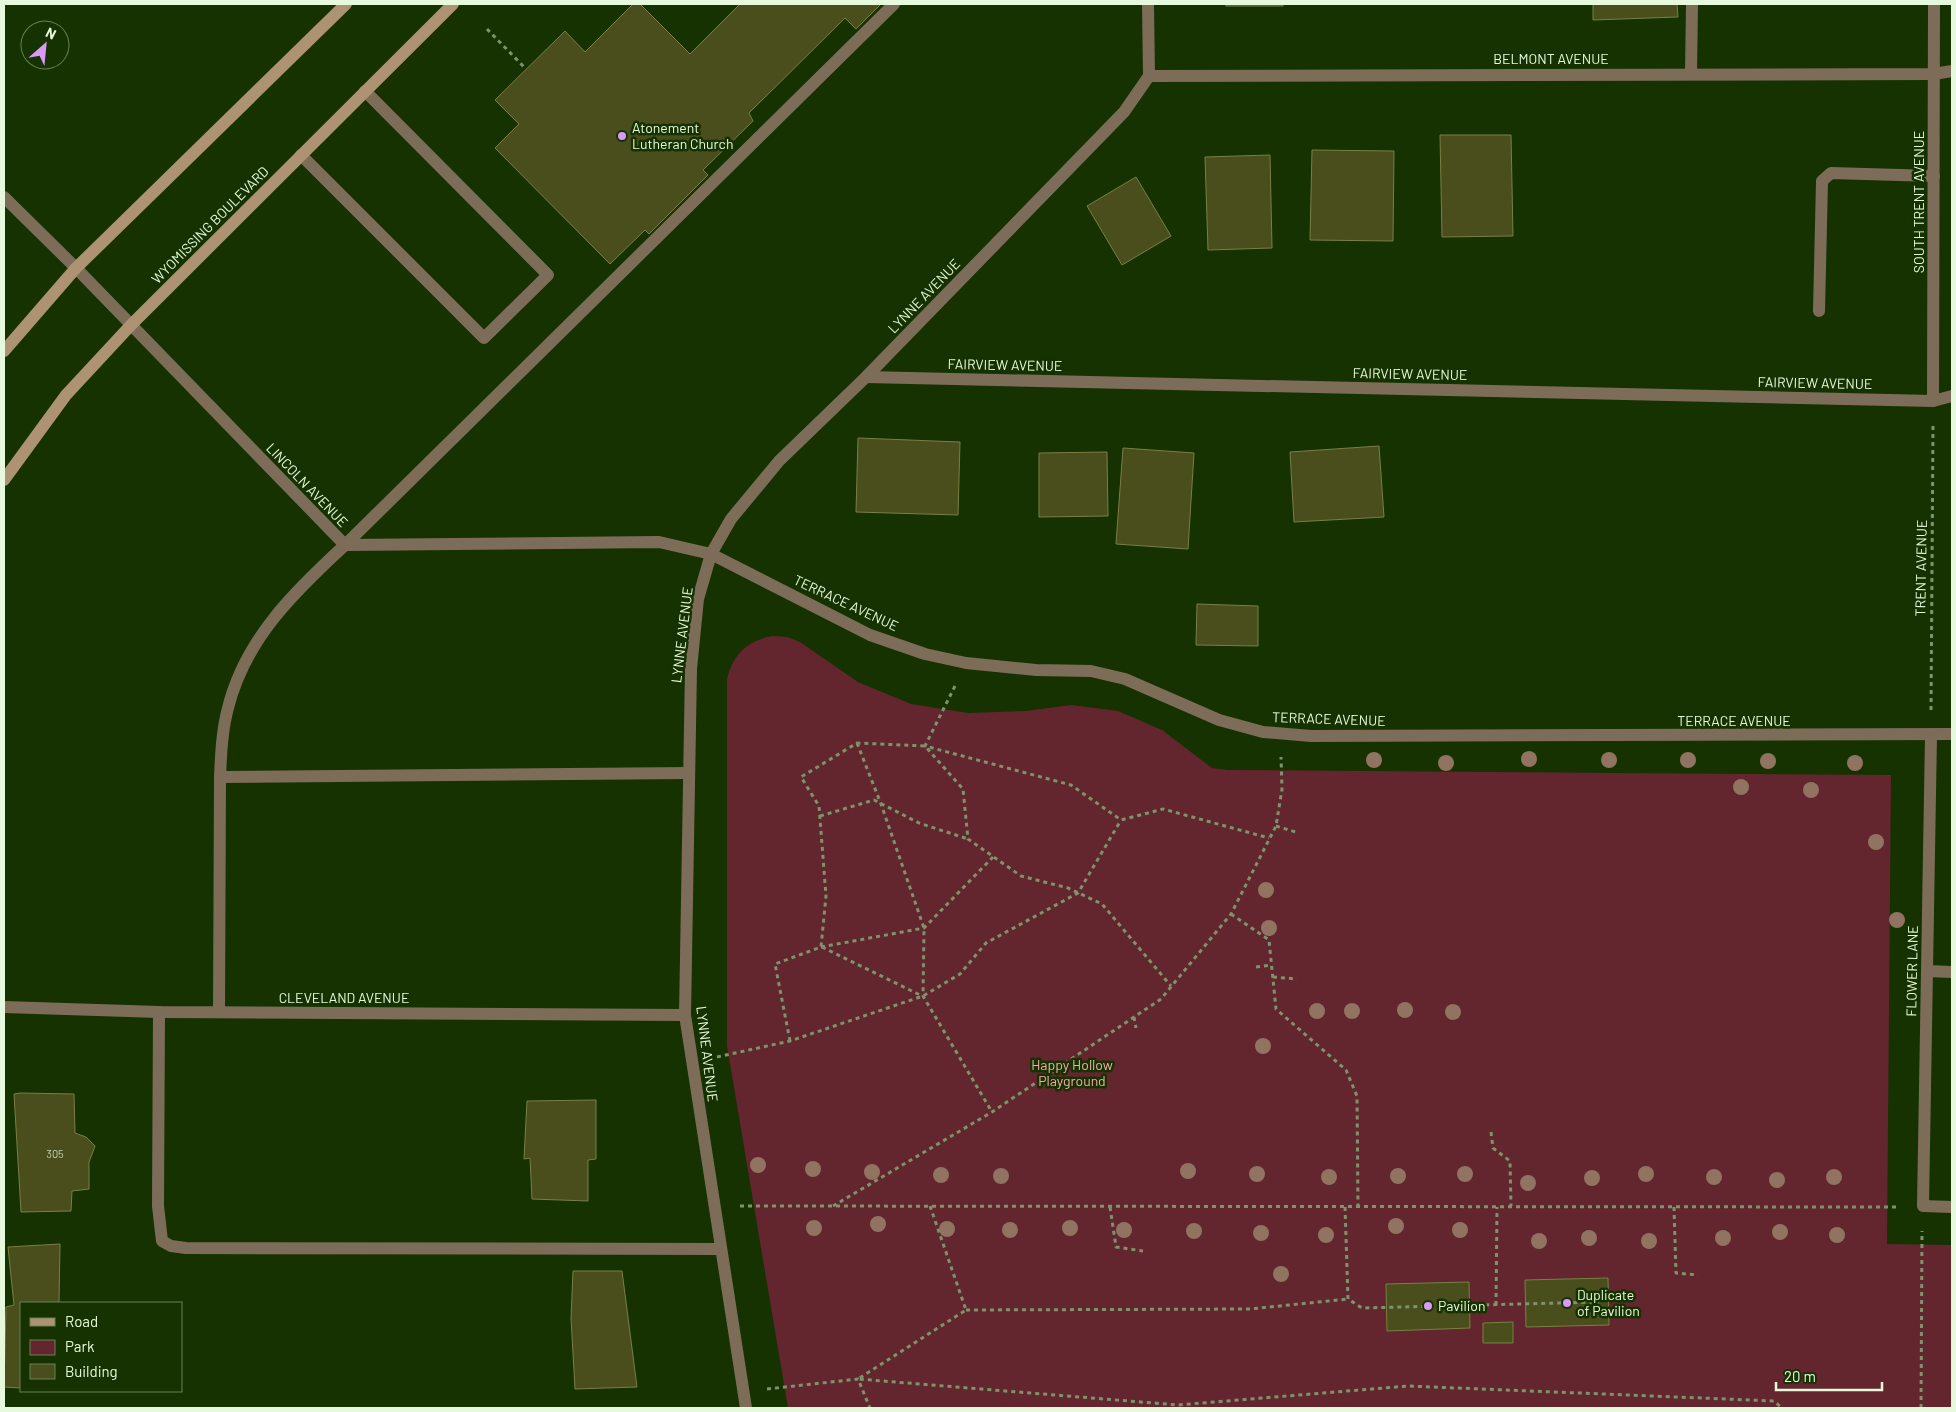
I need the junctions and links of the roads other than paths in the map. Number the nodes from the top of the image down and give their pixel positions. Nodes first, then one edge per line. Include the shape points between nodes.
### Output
1 (346, 4) edge
2 (452, 4) edge
3 (894, 4) edge
4 (1148, 4) edge
5 (1692, 4) edge
6 (1934, 4) edge
7 (1952, 71) edge
8 (1692, 74) junction
9 (1934, 74) junction
10 (1149, 76) junction
11 (365, 91) junction
12 (301, 155) junction
13 (1934, 176) junction
14 (4, 197) edge
15 (76, 268) junction
16 (1818, 311) dead end
17 (131, 325) junction
18 (4, 351) edge
19 (866, 377) junction
20 (1952, 396) edge
21 (1933, 400) junction
22 (4, 480) edge
23 (345, 545) junction
24 (711, 554) junction
25 (1952, 734) edge
26 (1931, 735) junction
27 (689, 773) junction
28 (220, 777) junction
29 (1927, 971) junction
30 (1952, 972) edge
31 (4, 1007) edge
32 (159, 1012) junction
33 (219, 1012) junction
34 (685, 1015) junction
35 (1952, 1207) edge
36 (721, 1249) junction
37 (746, 1408) edge

1 - 15 main road
2 - 11 main road, WYOMISSING BOULEVARD
3 - 23 street
4 - 10 street
5 - 8 street
6 - 9 street, SOUTH TRENT AVENUE
7 - 9 street, BELMONT AVENUE
8 - 9 street, BELMONT AVENUE
8 - 10 street, BELMONT AVENUE
9 - 13 street, SOUTH TRENT AVENUE
10 - 19 street, LYNNE AVENUE via 1124,112
11 - 12 main road, WYOMISSING BOULEVARD
11 - 12 street via 548,275 484,338
12 - 17 main road, WYOMISSING BOULEVARD
13 - 16 street via 1831,173 1822,181
13 - 21 street, SOUTH TRENT AVENUE
14 - 15 street, LINCOLN AVENUE
15 - 17 street, LINCOLN AVENUE
15 - 18 main road
17 - 22 main road, WYOMISSING BOULEVARD via 66,395
17 - 23 street, LINCOLN AVENUE
19 - 21 street, FAIRVIEW AVENUE
19 - 24 street, LYNNE AVENUE via 779,461 731,519
20 - 21 street, FAIRVIEW AVENUE
23 - 24 street, LINCOLN AVENUE via 659,542
23 - 28 street via 303,584 252,648 227,709
24 - 26 street, TERRACE AVENUE via 870,635 926,654 966,663 1036,670 1091,671 1125,679 1219,720 1263,732 1311,736
24 - 27 street, LYNNE AVENUE via 698,599 690,669
25 - 26 street, TERRACE AVENUE
26 - 29 street, FLOWER LANE
27 - 28 street
27 - 34 street, LYNNE AVENUE
28 - 33 street
29 - 30 street
29 - 35 street, FLOWER LANE via 1922,1206
31 - 32 street, CLEVELAND AVENUE
32 - 33 street, CLEVELAND AVENUE
32 - 36 street via 158,1206 162,1241 171,1246
33 - 34 street, CLEVELAND AVENUE
34 - 36 street, LYNNE AVENUE
36 - 37 street, LYNNE AVENUE

